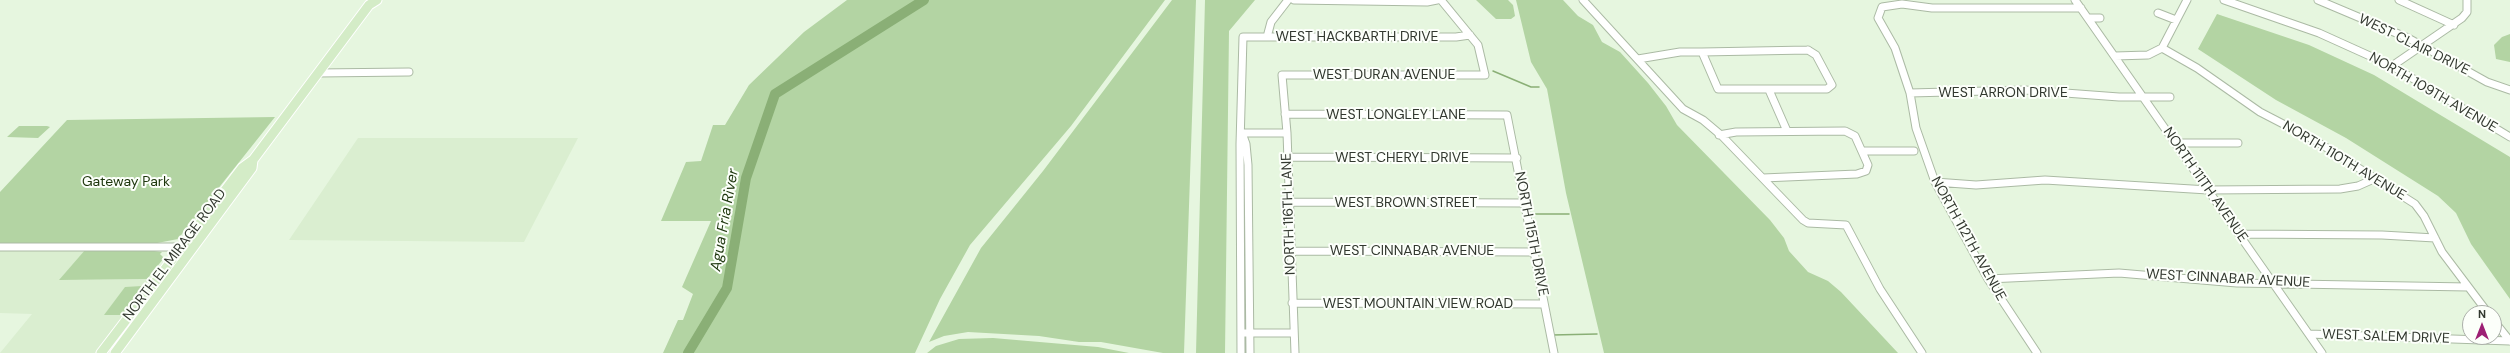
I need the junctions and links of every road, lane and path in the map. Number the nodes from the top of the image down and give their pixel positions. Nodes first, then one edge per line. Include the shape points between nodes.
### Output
1 (377, 0) edge
2 (1288, 0) edge
3 (1294, 0) edge
4 (1437, 0) edge
5 (1441, 0) edge
6 (1583, 0) edge
7 (2075, 0) edge
8 (2187, 0) edge
9 (2224, 0) edge
10 (2318, 0) edge
11 (2399, 0) edge
12 (2467, 0) edge
13 (368, 2) edge
14 (2081, 8) junction
15 (2158, 13) dead end
16 (2088, 18) junction
17 (2100, 18) dead end
18 (2176, 20) junction
19 (2454, 25) junction
20 (1470, 35) junction
21 (1267, 37) junction
22 (2421, 45) junction
23 (2162, 48) junction
24 (1702, 52) junction
25 (2115, 56) junction
26 (1638, 59) junction
27 (2392, 66) junction
28 (1493, 71) dead end
29 (318, 72) junction
30 (409, 72) dead end
31 (1485, 73) junction
32 (1282, 75) joint
33 (1769, 90) junction
34 (2510, 90) edge
35 (1910, 93) junction
36 (2170, 97) dead end
37 (2144, 98) junction
38 (1285, 114) junction
39 (1507, 115) joint
40 (1787, 131) junction
41 (1242, 133) junction
42 (1287, 133) junction
43 (1720, 135) junction
44 (2509, 135) edge
45 (2176, 143) junction
46 (2238, 143) dead end
47 (1862, 151) junction
48 (1914, 151) dead end
49 (1288, 157) junction
50 (1517, 158) junction
51 (252, 164) junction
52 (1763, 178) junction
53 (2376, 178) junction
54 (1935, 182) junction
55 (2208, 190) junction
56 (1289, 202) junction
57 (1522, 203) junction
58 (2239, 234) junction
59 (2435, 238) junction
60 (0, 247) edge
61 (181, 247) junction
62 (194, 247) junction
63 (1291, 251) junction
64 (1533, 252) junction
65 (1988, 279) junction
66 (2274, 284) junction
67 (2468, 287) junction
68 (1292, 303) junction
69 (1544, 304) junction
70 (2482, 305) edge
71 (2502, 331) edge
72 (1245, 333) junction
73 (1294, 333) junction
74 (2309, 334) junction
75 (2510, 341) edge
76 (101, 353) edge
77 (115, 353) edge
78 (1241, 353) edge
79 (1250, 353) edge
80 (1295, 353) edge
81 (1554, 353) edge
82 (1922, 353) edge
83 (2037, 353) edge
84 (2322, 353) edge

1 - 13 main road, NORTH EL MIRAGE ROAD
2 - 21 street via 1271,22
3 - 4 street
5 - 20 street
6 - 26 street
7 - 14 street, NORTH 111TH AVENUE
8 - 18 street
9 - 27 street, NORTH 109TH AVENUE via 2267,12
10 - 22 street, WEST CLAIR DRIVE
11 - 19 street
12 - 19 street via 2467,12
13 - 29 main road, NORTH EL MIRAGE ROAD
14 - 16 street, NORTH 111TH AVENUE
14 - 35 street, NORTH 112TH AVENUE via 1932,8 1902,4 1882,7 1878,18 1895,48
15 - 18 street
16 - 17 street
16 - 25 street, NORTH 111TH AVENUE
18 - 23 street
19 - 22 street
20 - 21 street, WEST HACKBARTH DRIVE via 1456,38
20 - 31 street via 1480,50
21 - 41 street, WEST HACKBARTH DRIVE via 1243,37
22 - 27 street
22 - 34 street, WEST CLAIR DRIVE via 2487,82
23 - 25 street via 2148,54
23 - 53 street, NORTH 110TH AVENUE via 2197,68 2260,112 2316,141
24 - 26 street via 1660,54
24 - 33 street via 1718,89
24 - 33 street via 1813,52 1832,85 1831,88
25 - 37 street, NORTH 111TH AVENUE
26 - 43 street via 1683,109 1704,120
27 - 44 street, NORTH 109TH AVENUE
28 - 31 street, WEST DURAN AVENUE
29 - 30 street
29 - 51 main road, NORTH EL MIRAGE ROAD
31 - 32 street, WEST DURAN AVENUE
32 - 38 street, NORTH 116TH LANE
33 - 40 street
35 - 37 street, WEST ARRON DRIVE via 2025,90
35 - 54 street, NORTH 112TH AVENUE via 1916,128
36 - 37 street, WEST ARRON DRIVE
37 - 45 street, NORTH 111TH AVENUE
38 - 39 street, WEST LONGLEY LANE
38 - 42 street, NORTH 116TH LANE
39 - 50 street, NORTH 115TH DRIVE
40 - 43 street via 1736,132
40 - 47 street via 1852,132
41 - 42 street
41 - 72 street via 1248,165
42 - 49 street, NORTH 116TH LANE
43 - 52 street
45 - 46 street
45 - 55 street, NORTH 111TH AVENUE
47 - 48 street
47 - 52 street via 1868,165 1866,171 1858,174
49 - 50 street, WEST CHERYL DRIVE
49 - 56 street, NORTH 116TH LANE
50 - 57 street, NORTH 115TH DRIVE
51 - 61 main road, NORTH EL MIRAGE ROAD via 242,168
51 - 62 main road, NORTH EL MIRAGE ROAD
52 - 82 street via 1808,223 1846,224 1880,289
53 - 55 street via 2358,186 2340,189
53 - 59 street, NORTH 110TH AVENUE via 2415,204
54 - 55 street via 1976,185 2045,180
54 - 65 street, NORTH 112TH AVENUE
55 - 58 street, NORTH 111TH AVENUE
56 - 57 street, WEST BROWN STREET
56 - 63 street, NORTH 116TH LANE
57 - 64 street, NORTH 115TH DRIVE
58 - 59 street
58 - 66 street, NORTH 111TH AVENUE
59 - 67 street, NORTH 110TH AVENUE
60 - 61 street
61 - 62 street
61 - 76 main road, NORTH EL MIRAGE ROAD
62 - 77 main road, NORTH EL MIRAGE ROAD
63 - 64 street, WEST CINNABAR AVENUE
63 - 68 street, NORTH 116TH LANE
64 - 69 street, NORTH 115TH DRIVE
65 - 66 street, WEST CINNABAR AVENUE via 2119,273
65 - 83 street, NORTH 112TH AVENUE
66 - 67 street, WEST CINNABAR AVENUE
66 - 74 street, NORTH 111TH AVENUE
67 - 70 street, NORTH 110TH AVENUE
68 - 69 street, WEST MOUNTAIN VIEW ROAD
68 - 73 street, NORTH 116TH LANE
69 - 81 street, NORTH 115TH DRIVE
71 - 75 street
72 - 73 street
72 - 78 street
72 - 79 street
73 - 80 street, NORTH 116TH LANE
74 - 75 street, WEST SALEM DRIVE
74 - 84 street, NORTH 111TH AVENUE

